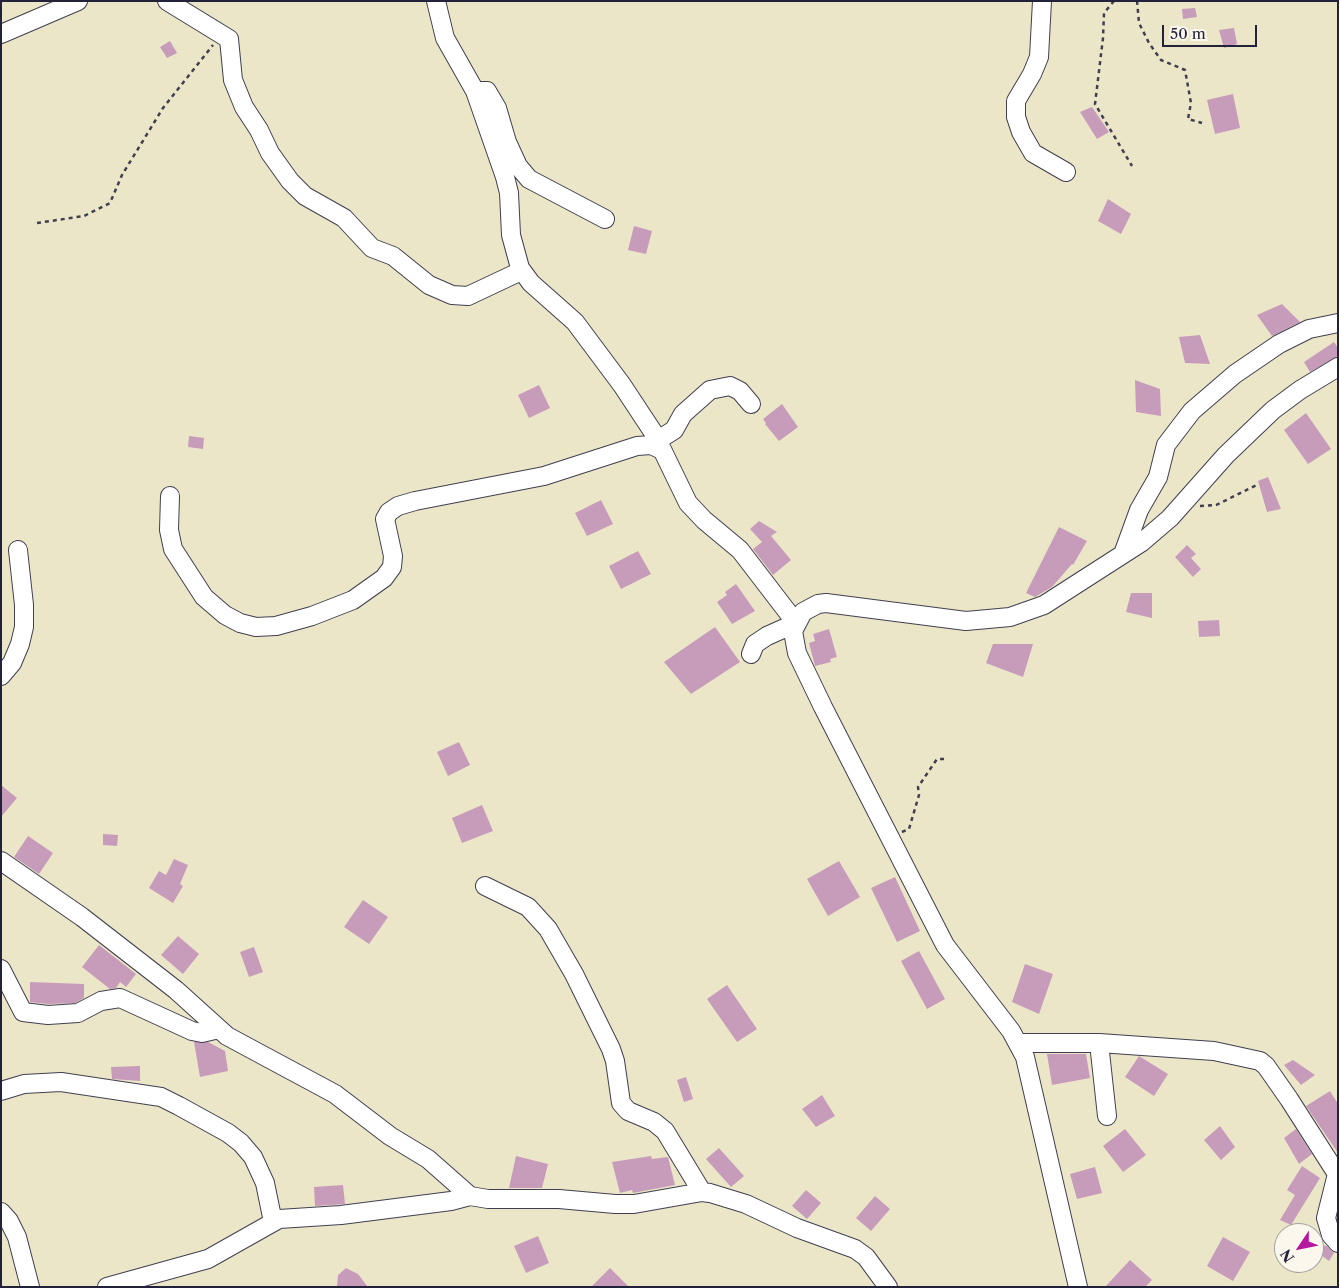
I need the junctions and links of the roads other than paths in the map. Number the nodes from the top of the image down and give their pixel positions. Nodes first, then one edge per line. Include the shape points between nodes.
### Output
1 (78, 1) edge
2 (167, 1) edge
3 (436, 1) edge
4 (1042, 1) edge
5 (1, 34) edge
6 (475, 91) junction
7 (1066, 172) dead end
8 (605, 219) dead end
9 (522, 271) junction
10 (1338, 323) edge
11 (1338, 368) edge
12 (751, 404) dead end
13 (660, 445) junction
14 (170, 496) dead end
15 (18, 550) dead end
16 (1124, 554) junction
17 (796, 623) junction
18 (751, 654) dead end
19 (1, 676) edge
20 (1, 861) edge
21 (485, 886) dead end
22 (1, 969) edge
23 (219, 1029) junction
24 (1018, 1043) junction
25 (1098, 1043) junction
26 (1, 1091) edge
27 (1108, 1116) dead end
28 (1338, 1174) edge
29 (702, 1192) junction
30 (470, 1196) junction
31 (1, 1212) edge
32 (274, 1222) junction
33 (1338, 1243) edge
34 (30, 1287) edge
35 (107, 1287) edge
36 (888, 1287) edge
37 (1078, 1287) edge

1 - 5 street
2 - 9 street via 229,39 233,80 270,153 305,196 344,218 372,248 393,256 429,284 452,295 468,296
3 - 6 street via 445,38
4 - 7 street via 1039,57 1016,101 1016,117 1033,154
6 - 8 street via 487,91 518,166 529,179
6 - 9 street via 509,193 511,235
9 - 13 street via 575,322 627,392
10 - 16 street via 1309,329 1279,344 1235,374 1192,411 1166,445 1158,477 1137,515
11 - 16 street via 1273,410 1226,455 1170,518
12 - 13 street via 734,388 726,386 710,390 683,414
13 - 14 street via 636,446 544,476 398,506 385,519 393,556 392,567 384,578 352,600 276,626 256,627 240,623 204,597 173,549 169,530
13 - 17 street via 688,503 740,550
15 - 19 street via 24,627 12,663
16 - 17 street via 1044,605 1010,618 966,621 826,603 810,607
17 - 18 street via 755,644
17 - 24 street via 793,631 797,653 945,945
20 - 23 street via 82,917 176,990
21 - 29 street via 528,907 548,929 611,1050 621,1103 628,1111 654,1122 665,1131
22 - 23 street via 23,1012 48,1015 78,1013 108,999 120,998 192,1031 202,1033
23 - 30 street via 244,1047 334,1094 428,1160
24 - 25 street
24 - 37 street via 1031,1075
25 - 27 street
25 - 28 street via 1214,1051 1260,1061
26 - 32 street via 24,1084 61,1082 160,1098 179,1106 228,1133 253,1157 266,1183
28 - 33 street via 1326,1218 1331,1235
29 - 30 street via 634,1204
29 - 36 street via 739,1202 855,1249 866,1257
30 - 32 street via 341,1215 287,1217
31 - 34 street via 17,1237
32 - 35 street via 208,1259

